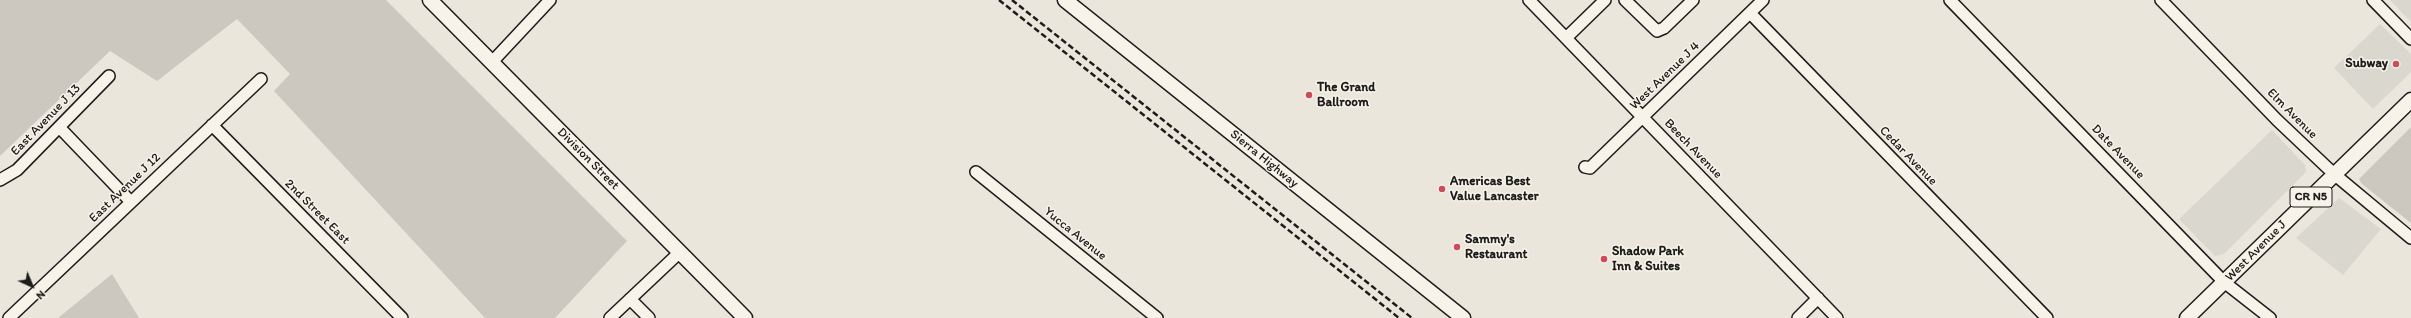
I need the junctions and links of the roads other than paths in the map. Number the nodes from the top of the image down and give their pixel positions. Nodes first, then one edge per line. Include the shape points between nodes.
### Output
1 (430, 0) edge
2 (550, 0) edge
3 (1064, 0) edge
4 (1529, 0) edge
5 (1605, 0) edge
6 (1625, 0) edge
7 (1693, 0) edge
8 (1763, 0) edge
9 (1950, 0) edge
10 (2161, 0) edge
11 (2373, 0) edge
12 (1750, 13) junction
13 (1566, 38) junction
14 (2411, 39) edge
15 (492, 62) junction
16 (109, 76) dead end
17 (261, 79) dead end
18 (2411, 100) edge
19 (1642, 117) junction
20 (212, 125) junction
21 (60, 128) junction
22 (1585, 167) dead end
23 (976, 172) dead end
24 (2334, 174) junction
25 (0, 180) edge
26 (131, 202) junction
27 (2411, 238) edge
28 (680, 252) junction
29 (2224, 282) junction
30 (1818, 298) junction
31 (630, 299) junction
32 (9, 318) edge
33 (402, 318) edge
34 (610, 318) edge
35 (649, 318) edge
36 (745, 318) edge
37 (1157, 318) edge
38 (1463, 318) edge
39 (1798, 318) edge
40 (1837, 318) edge
41 (2047, 318) edge
42 (2187, 318) edge
43 (2270, 318) edge

1 - 15 main road, Division Street
2 - 15 street
3 - 38 main road, Sierra Highway
4 - 13 street, Beech Avenue
5 - 13 street
6 - 7 street via 1657,31 1664,28
8 - 12 street, West Avenue J 4
9 - 29 street, Date Avenue
10 - 24 street, Elm Avenue via 2277,120
11 - 14 street
12 - 19 street, West Avenue J 4
12 - 41 street, Cedar Avenue
13 - 19 street, Beech Avenue
15 - 28 main road, Division Street
16 - 21 street, East Avenue J 13
17 - 20 street, East Avenue J 12
18 - 24 main road, West Avenue J / CR N5
19 - 22 street, West Avenue J 4 via 1590,168
19 - 30 street, Beech Avenue
20 - 26 street, East Avenue J 12
20 - 33 street, 2nd Street East
21 - 25 street, East Avenue J 13 via 17,170
21 - 26 street
23 - 37 street, Yucca Avenue
24 - 27 street, Elm Avenue
24 - 29 main road, West Avenue J / CR N5
26 - 32 street, East Avenue J 12
28 - 31 street
28 - 36 main road, Division Street
29 - 42 main road, West Avenue J / CR N5
29 - 43 street, Date Avenue
30 - 39 street
30 - 40 street, Beech Avenue
31 - 34 street
31 - 35 street

